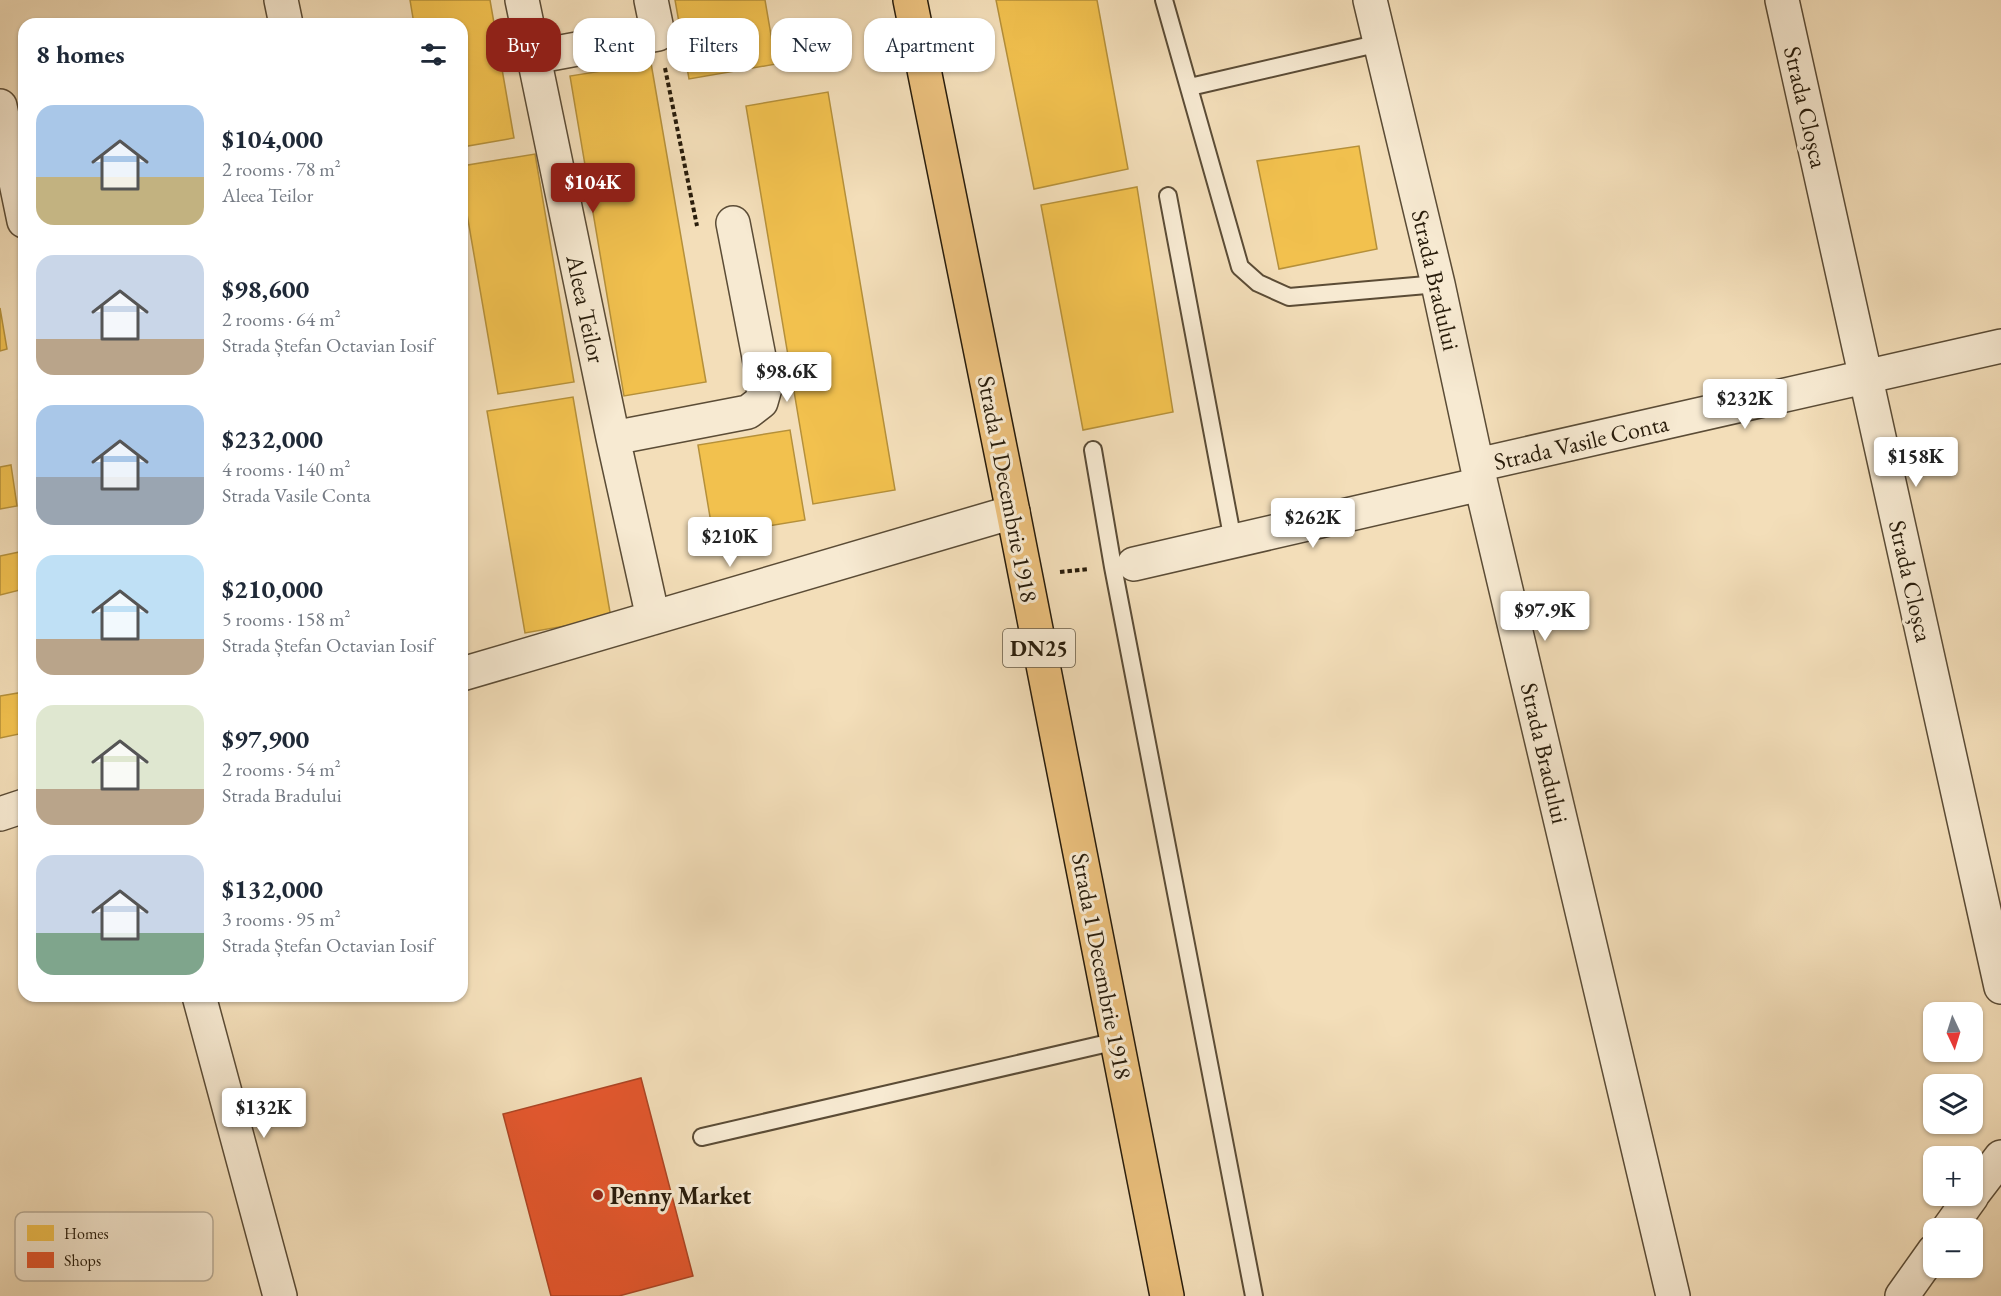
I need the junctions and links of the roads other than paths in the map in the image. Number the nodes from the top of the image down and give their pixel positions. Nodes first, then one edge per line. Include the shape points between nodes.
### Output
1 (281, 0) edge
2 (522, 0) edge
3 (651, 0) edge
4 (910, 0) edge
5 (1164, 0) edge
6 (1370, 0) edge
7 (1782, 0) edge
8 (285, 18) edge
9 (526, 18) edge
10 (1380, 43) junction
11 (561, 52) edge
12 (537, 72) edge
13 (1190, 87) junction
14 (0, 106) edge
15 (18, 192) edge
16 (1168, 196) dead end
17 (733, 223) dead end
18 (1438, 284) junction
19 (2001, 345) edge
20 (1866, 376) junction
21 (613, 438) junction
22 (1093, 450) dead end
23 (1479, 475) junction
24 (1013, 512) junction
25 (1233, 541) junction
26 (1123, 565) junction
27 (652, 618) junction
28 (468, 672) edge
29 (18, 808) edge
30 (0, 814) edge
31 (2001, 987) edge
32 (201, 1002) edge
33 (1117, 1041) junction
34 (702, 1137) dead end
35 (2001, 1157) edge
36 (1983, 1181) edge
37 (1923, 1266) edge
38 (280, 1296) edge
39 (1167, 1296) edge
40 (1254, 1296) edge
41 (1673, 1296) edge
42 (1902, 1296) edge

1 - 8 street
2 - 9 street, Aleea Teilor
3 - 11 street via 658,34
4 - 24 main road, Strada 1 Decembrie 1918 / DN25
5 - 13 lane
6 - 10 street, Strada Bradului
7 - 20 street, Strada Cloșca
10 - 13 lane
10 - 18 street, Strada Bradului
12 - 21 street, Aleea Teilor
13 - 18 lane via 1240,267 1258,283 1289,297
14 - 15 street
16 - 25 lane
17 - 21 street via 765,388 761,402 748,412
18 - 23 street, Strada Bradului
19 - 20 street, Strada Vasile Conta
20 - 23 street, Strada Vasile Conta
20 - 31 street, Strada Cloșca
21 - 27 street, Aleea Teilor
22 - 26 lane
23 - 25 street, Strada Vasile Conta
23 - 41 street, Strada Bradului
24 - 27 street
24 - 33 main road, Strada 1 Decembrie 1918 / DN25
25 - 26 street, Strada Vasile Conta
26 - 40 lane
27 - 28 street
29 - 30 street
32 - 38 street
33 - 34 lane
33 - 39 main road, Strada 1 Decembrie 1918 / DN25
35 - 36 street
37 - 42 street

